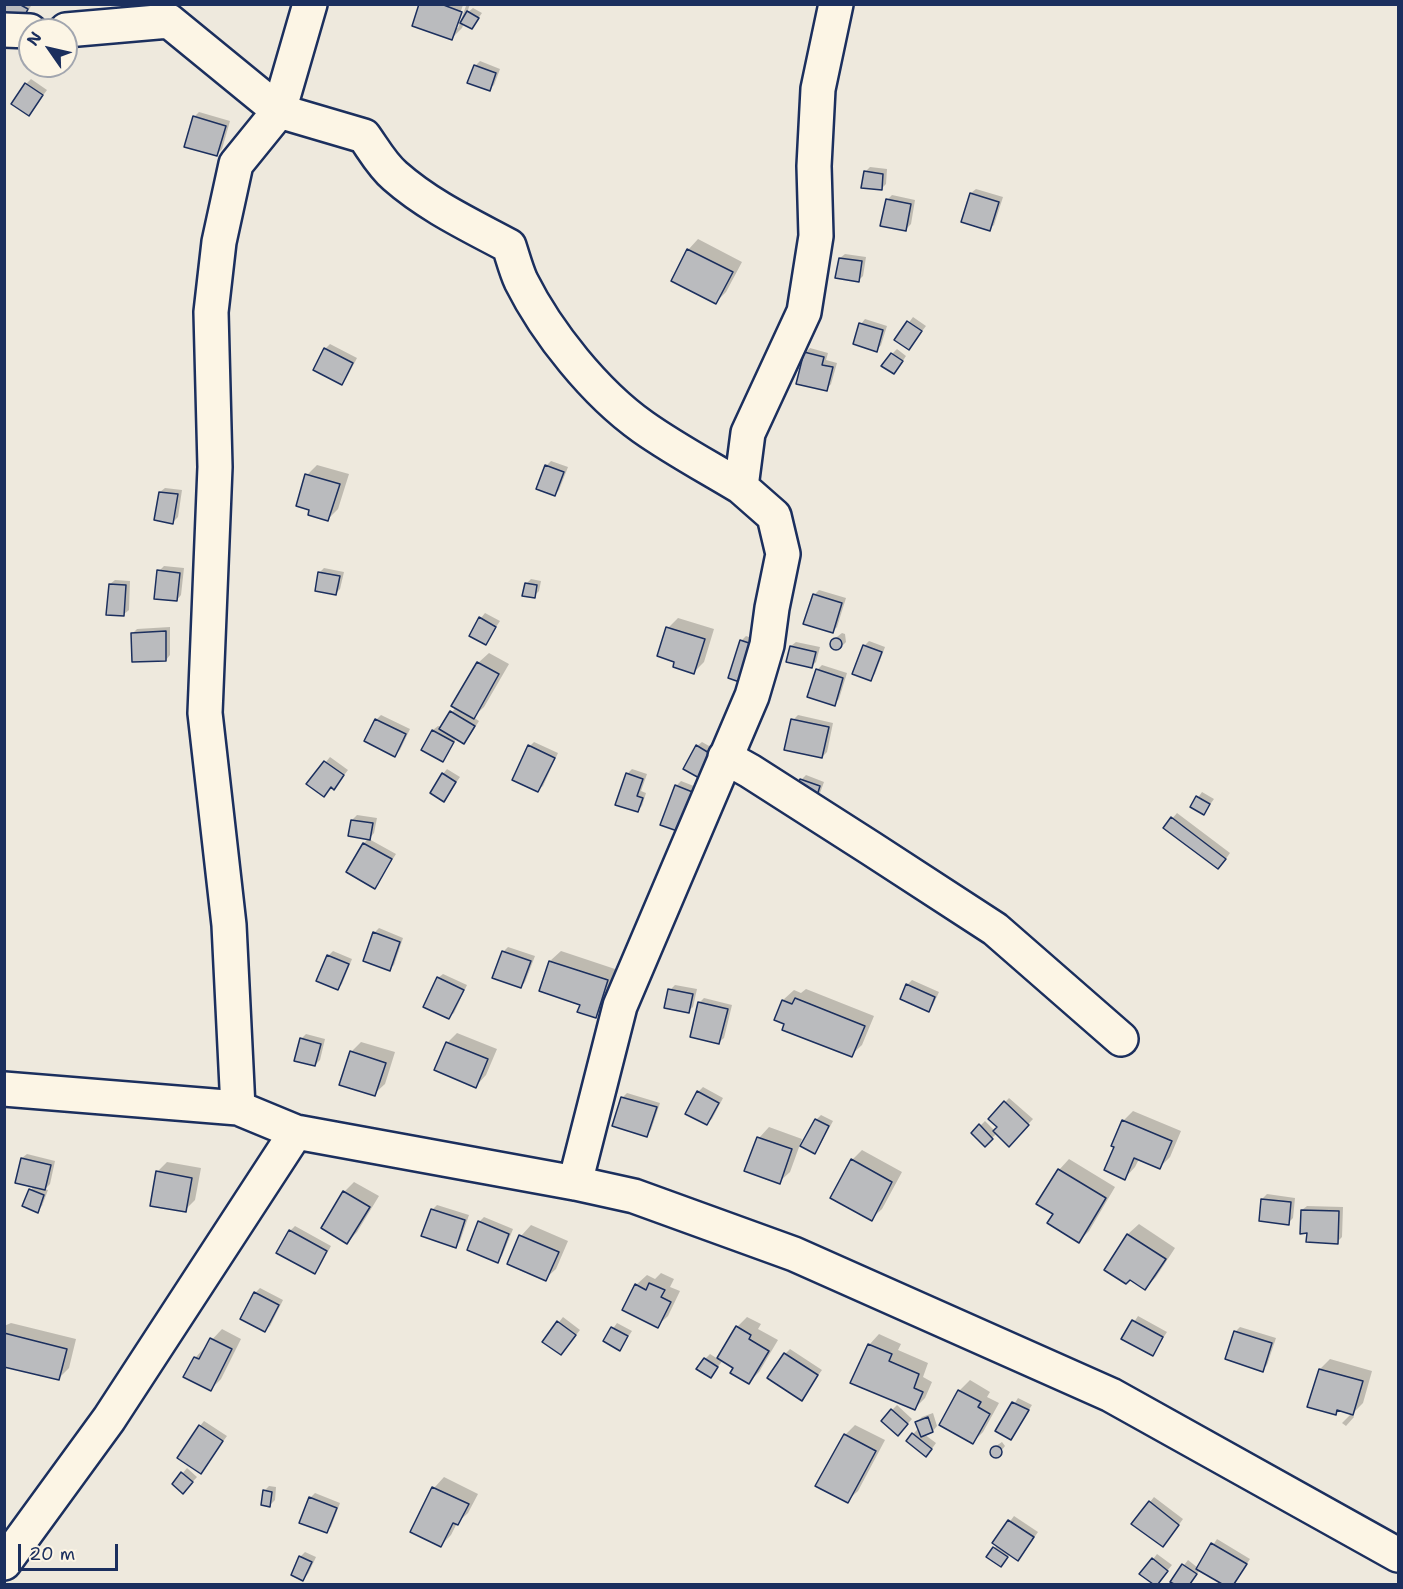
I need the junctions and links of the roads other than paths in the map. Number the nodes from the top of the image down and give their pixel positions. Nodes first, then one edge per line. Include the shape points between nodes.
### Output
1 (310, 4) edge
2 (837, 4) edge
3 (78, 29) edge
4 (279, 111) junction
5 (741, 487) junction
6 (724, 757) junction
7 (1120, 1039) dead end
8 (4, 1089) edge
9 (238, 1108) junction
10 (296, 1132) junction
11 (576, 1183) junction
12 (1398, 1555) edge
13 (4, 1563) edge

1 - 4 street
2 - 5 street via 818,89 816,236 804,312 748,433
3 - 4 street via 169,21
4 - 5 street via 364,135 394,175 432,204 509,246 520,279 541,317 601,390 642,427
4 - 9 street via 236,164 219,242 211,312 214,466 205,713 229,926
5 - 6 street via 774,516 783,554 767,645 752,696
6 - 7 street via 995,929
6 - 11 street via 620,1006
8 - 9 street
9 - 10 street
10 - 11 street
10 - 13 street via 109,1419
11 - 12 street via 634,1196 794,1254 1111,1395

